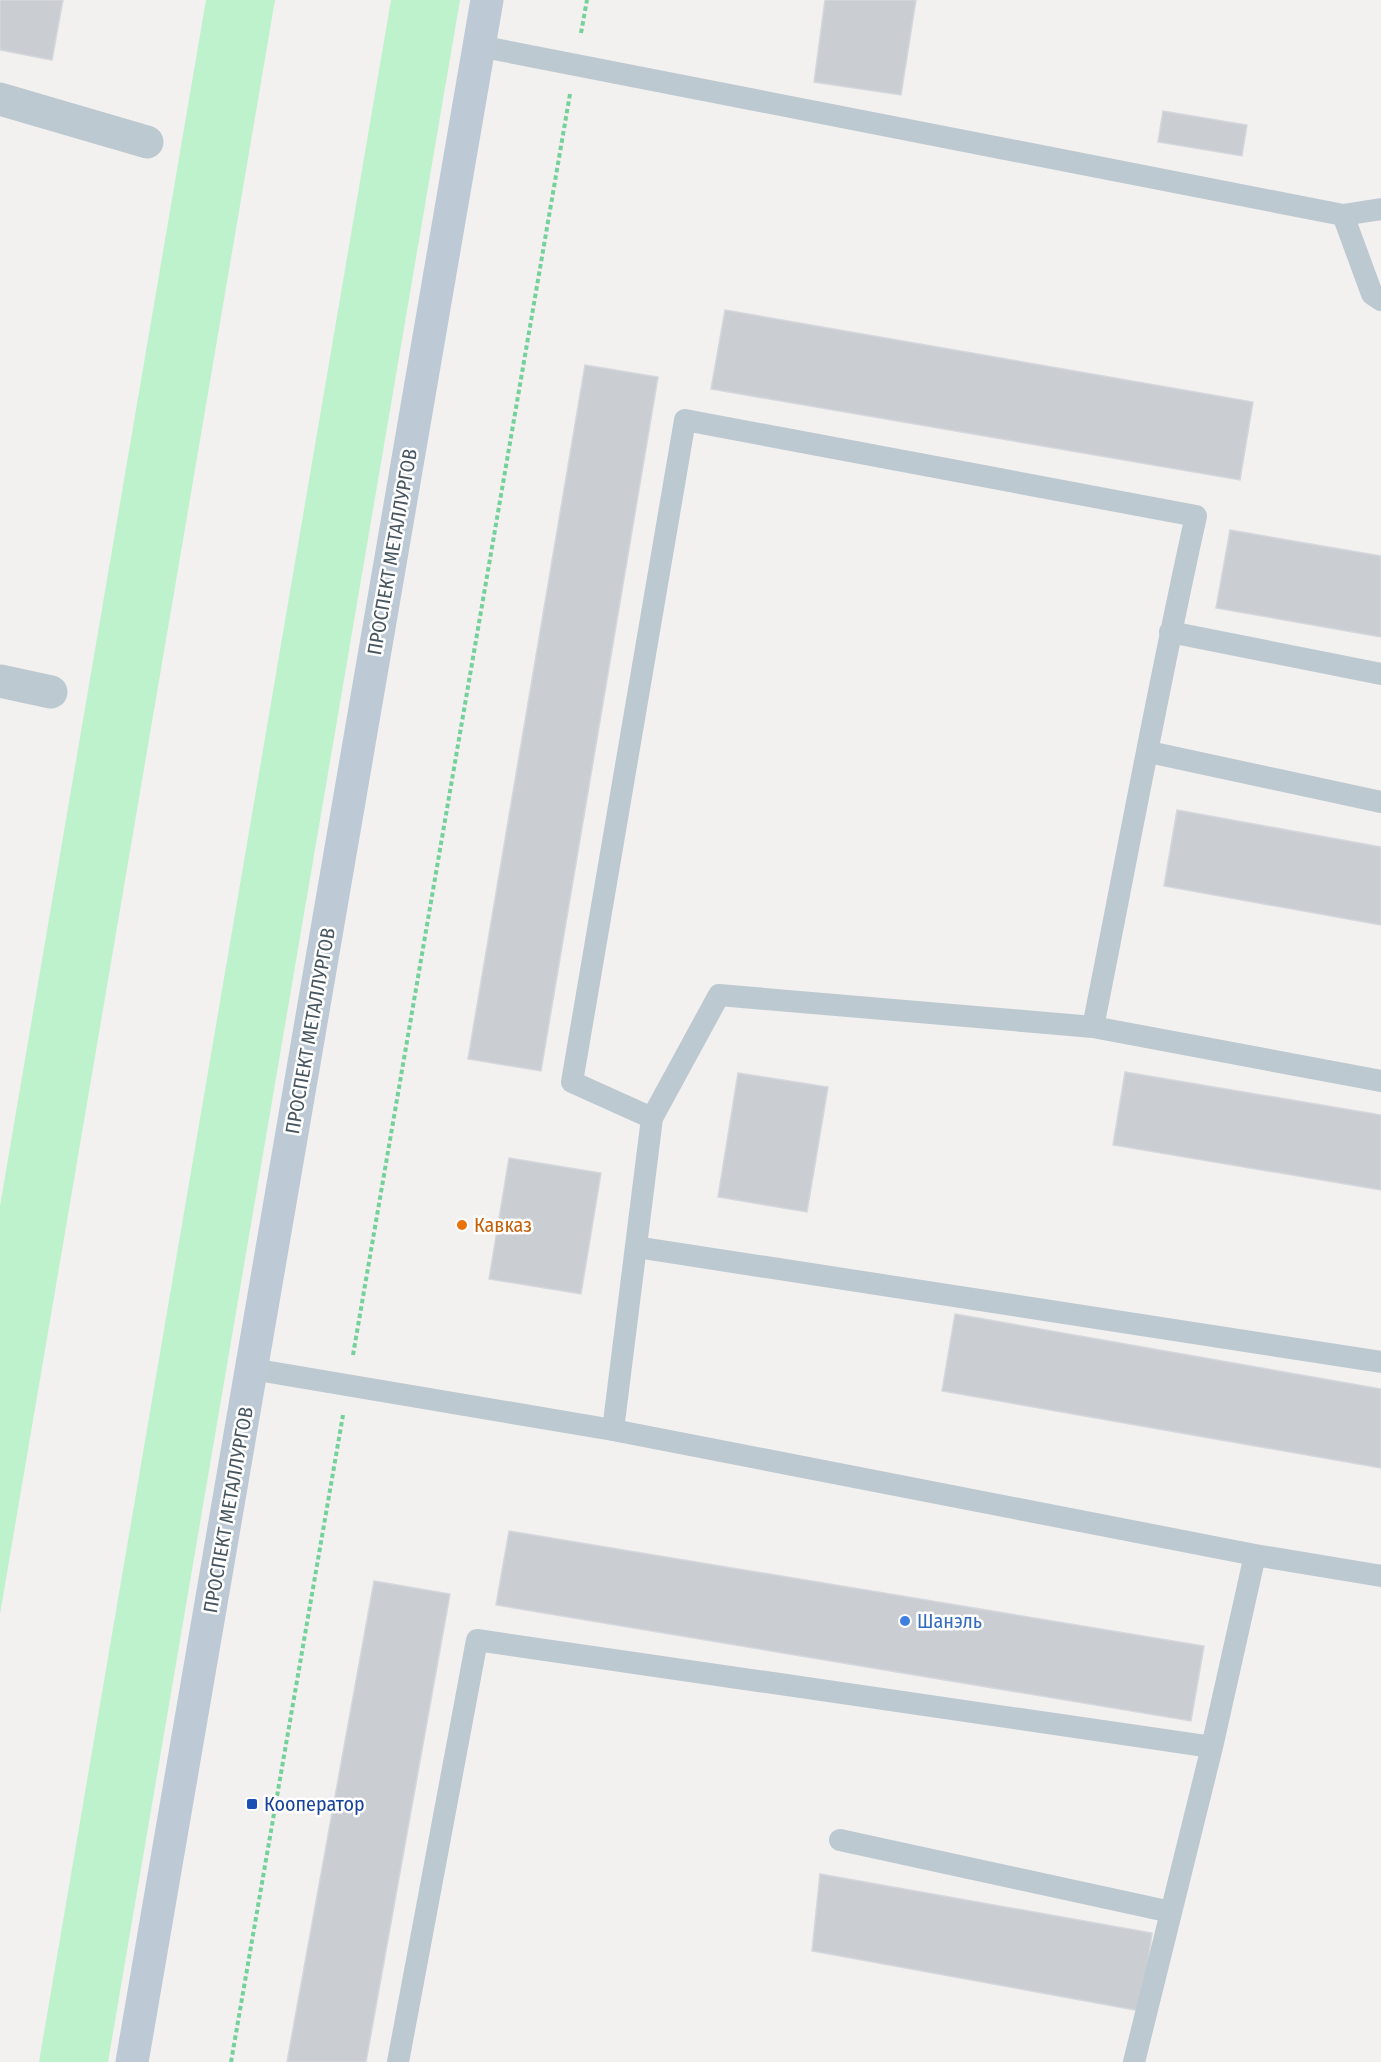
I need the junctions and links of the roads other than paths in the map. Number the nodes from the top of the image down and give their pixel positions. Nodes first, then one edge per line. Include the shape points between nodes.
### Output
1 (487, 0) edge
2 (479, 46) junction
3 (0, 99) edge
4 (147, 142) dead end
5 (1381, 208) edge
6 (1343, 214) junction
7 (1381, 300) edge
8 (1170, 632) junction
9 (1381, 674) edge
10 (0, 681) edge
11 (51, 692) dead end
12 (1149, 752) junction
13 (1381, 802) edge
14 (1093, 1028) junction
15 (1381, 1081) edge
16 (652, 1118) junction
17 (636, 1247) junction
18 (1381, 1362) edge
19 (252, 1368) junction
20 (613, 1430) junction
21 (1255, 1555) junction
22 (1381, 1576) edge
23 (1212, 1747) junction
24 (840, 1840) dead end
25 (1171, 1912) junction
26 (132, 2062) edge
27 (398, 2062) edge
28 (1134, 2062) edge

1 - 2 main road, ПРОСПЕКТ МЕТАЛЛУРГОВ
2 - 6 lane
2 - 19 main road, ПРОСПЕКТ МЕТАЛЛУРГОВ
3 - 4 street
5 - 6 lane
6 - 7 lane via 1372,294
8 - 9 lane
8 - 12 lane
8 - 16 lane via 1196,516 685,420 573,1082
10 - 11 street
12 - 13 lane
12 - 14 lane
14 - 15 lane
14 - 16 lane via 719,995
16 - 17 lane
17 - 18 lane
17 - 20 lane
19 - 20 lane
19 - 26 main road, ПРОСПЕКТ МЕТАЛЛУРГОВ
20 - 21 lane
21 - 22 lane
21 - 23 lane
23 - 25 lane
23 - 27 lane via 477,1640
24 - 25 lane
25 - 28 lane

